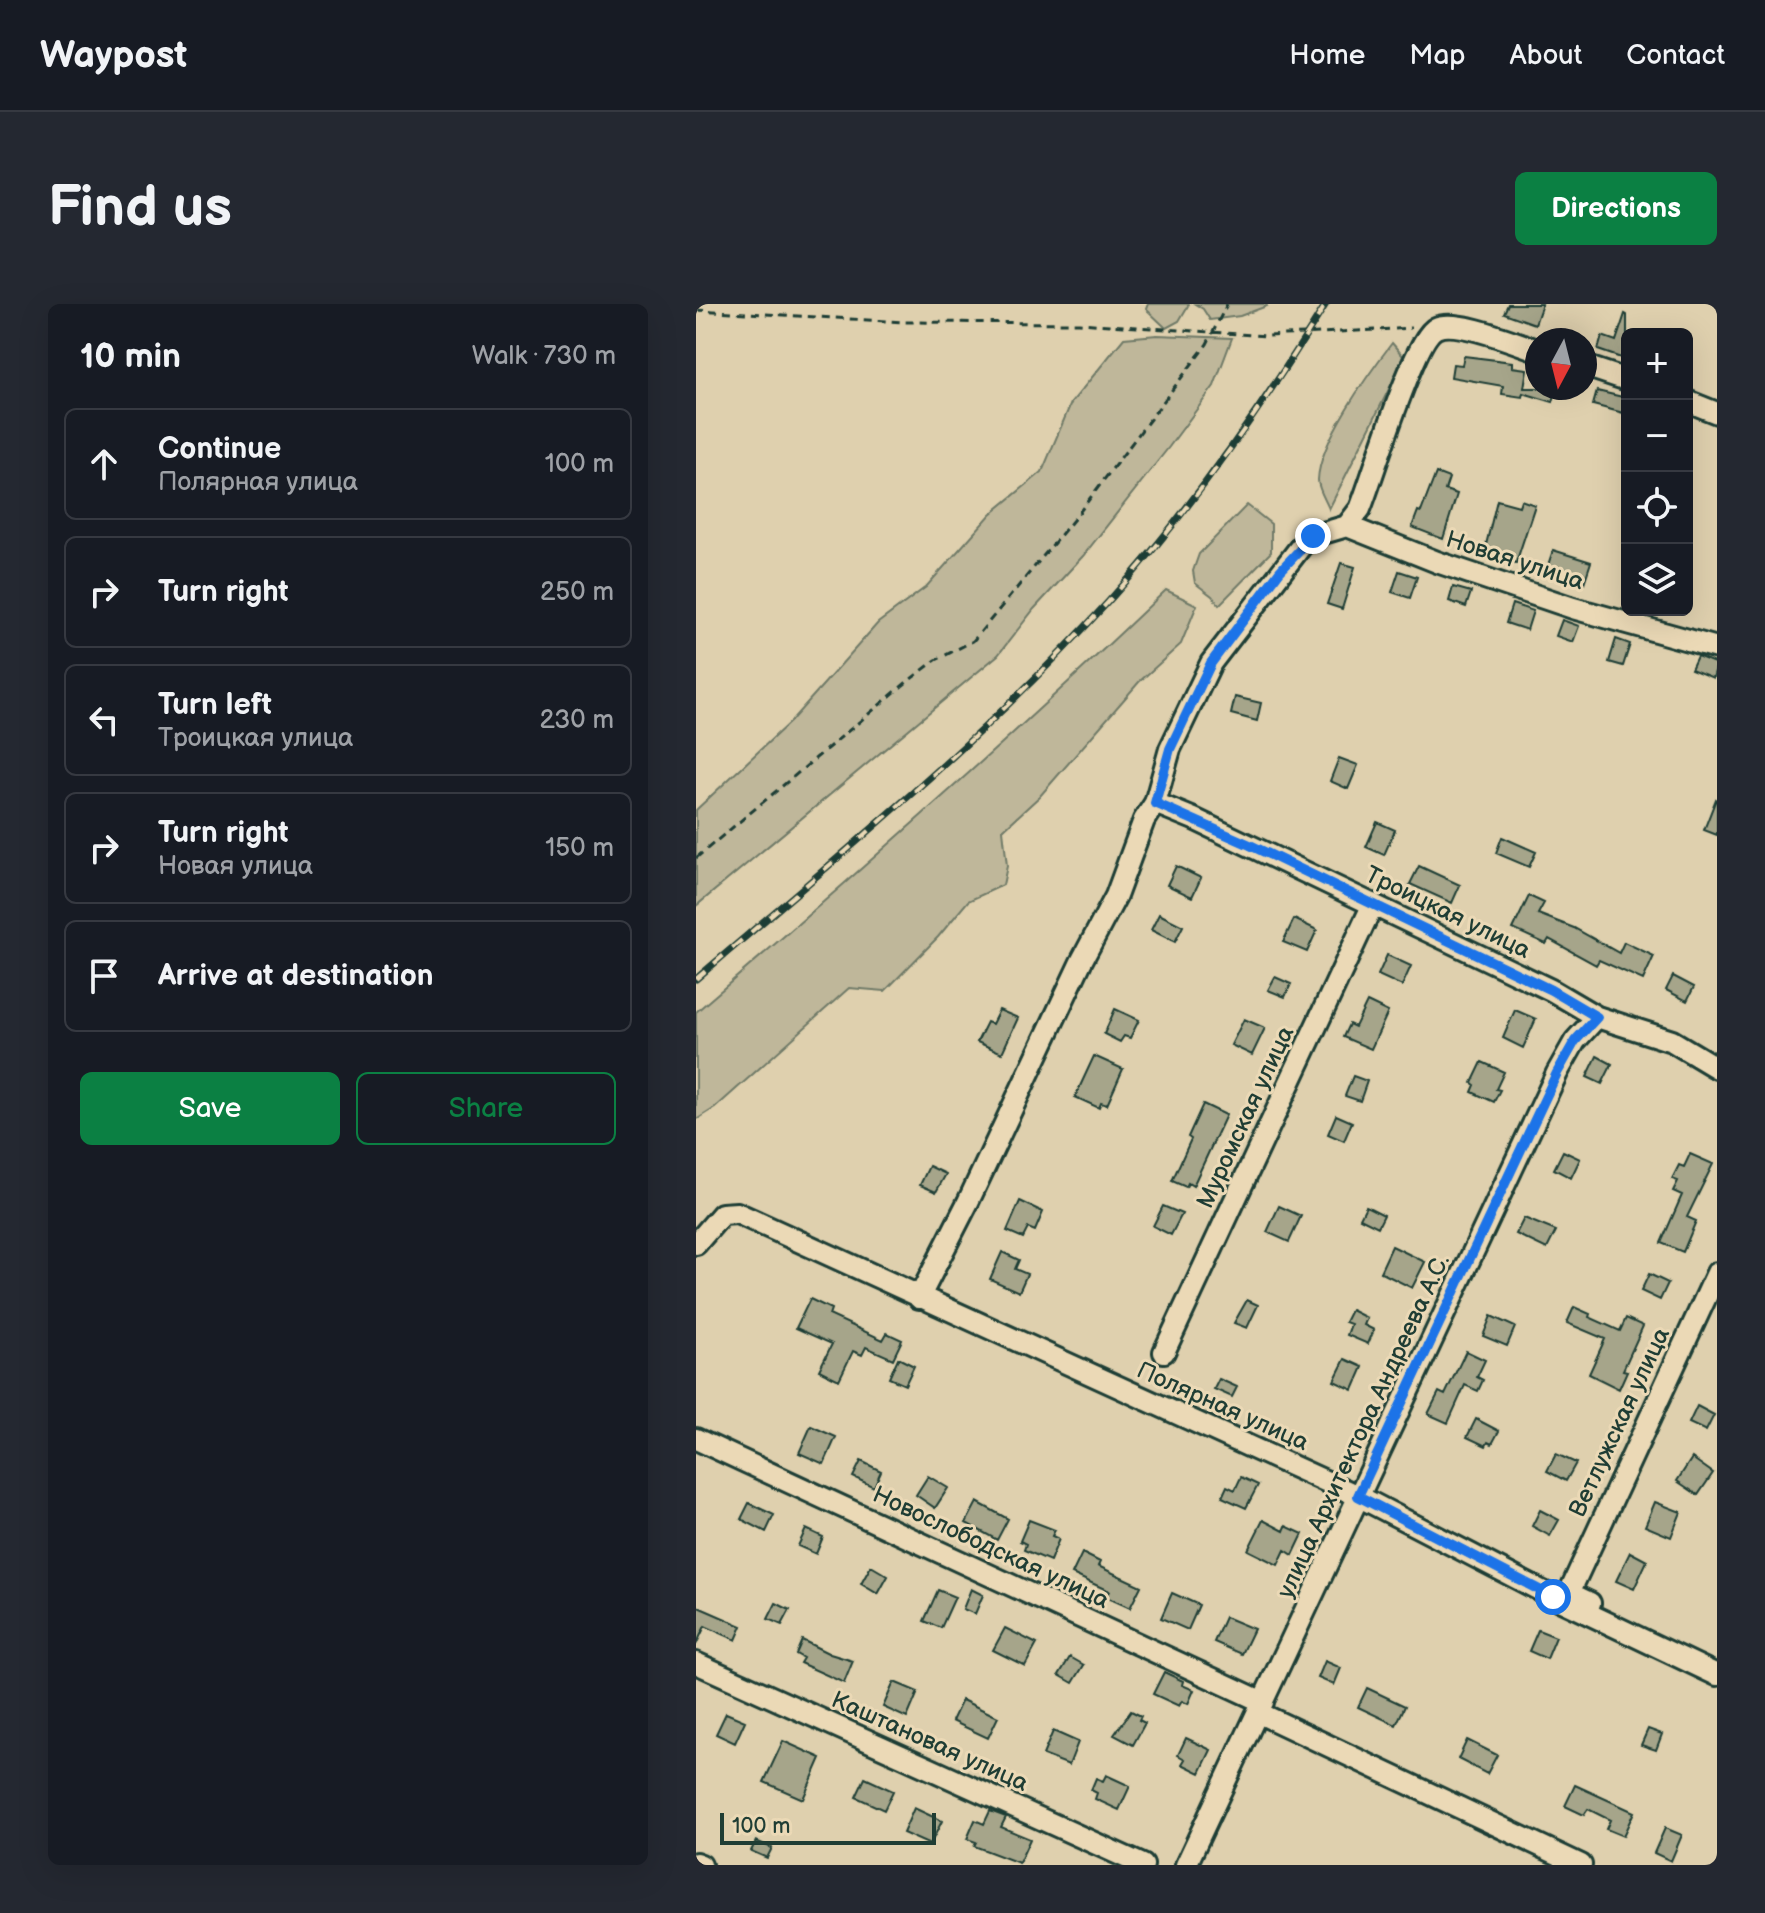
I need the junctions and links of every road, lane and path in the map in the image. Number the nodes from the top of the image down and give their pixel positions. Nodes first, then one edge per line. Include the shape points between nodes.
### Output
1 (1227, 304) edge
2 (696, 310) edge
3 (1436, 328) junction
4 (1214, 331) junction
5 (1525, 346) edge
6 (1597, 370) edge
7 (1621, 378) edge
8 (1693, 403) edge
9 (1717, 413) edge
10 (1347, 526) junction
11 (1717, 648) edge
12 (1155, 803) junction
13 (696, 858) edge
14 (1373, 904) junction
15 (1597, 1017) junction
16 (1717, 1068) edge
17 (696, 1244) edge
18 (1717, 1273) edge
19 (919, 1298) junction
20 (1164, 1352) dead end
21 (696, 1439) edge
22 (1358, 1496) junction
23 (1717, 1662) edge
24 (696, 1663) edge
25 (1717, 1675) edge
26 (1261, 1708) junction
27 (1143, 1865) edge
28 (1186, 1865) edge
29 (1581, 1865) edge

1 - 4 path
2 - 4 path
3 - 4 path via 1267,336
3 - 5 street via 1470,329
3 - 10 street via 1417,355 1366,495
4 - 13 path via 1078,514 973,641 907,682
6 - 7 street
8 - 9 street
10 - 11 street, Новая улица via 1573,608
10 - 12 street via 1313,536 1302,545 1211,663 1170,749
12 - 14 street, Троицкая улица
12 - 19 street via 1116,896
14 - 15 street, Троицкая улица
14 - 20 street, Муромская улица
15 - 16 street, Троицкая улица via 1672,1041
15 - 22 street, улица Архитектора Андреева А.С. via 1557,1073
17 - 19 street, Полярная улица via 722,1214 737,1213
18 - 23 street, Ветлужская улица via 1569,1593
19 - 22 street, Полярная улица
21 - 26 street, Новослободская улица
22 - 25 street, Полярная улица
22 - 26 street, улица Архитектора Андреева А.С.
24 - 27 street, Каштановая улица
26 - 28 street, улица Архитектора Андреева А.С.
26 - 29 street, Новослободская улица

